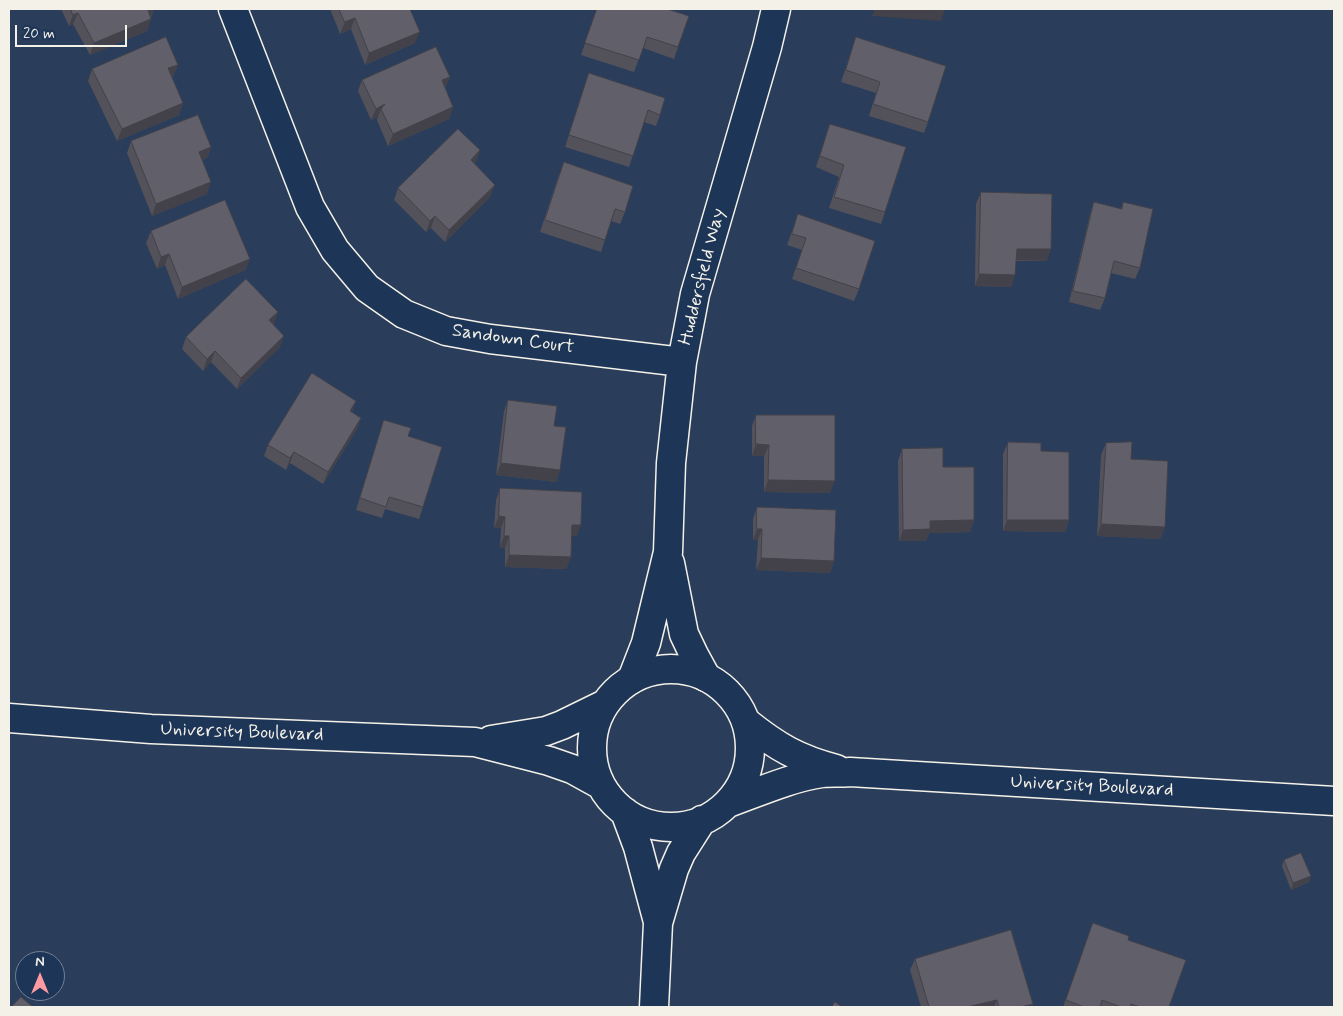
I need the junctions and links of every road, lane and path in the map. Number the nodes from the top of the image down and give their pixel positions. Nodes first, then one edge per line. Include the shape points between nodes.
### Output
1 (233, 9) edge
2 (776, 9) edge
3 (682, 362) junction
4 (668, 552) junction
5 (706, 677) junction
6 (632, 679) junction
7 (605, 704) junction
8 (9, 718) edge
9 (746, 722) junction
10 (475, 742) junction
11 (850, 772) junction
12 (601, 785) junction
13 (1334, 801) edge
14 (728, 803) junction
15 (625, 812) junction
16 (702, 820) junction
17 (658, 923) junction
18 (654, 1007) edge

1 - 3 street, Sandown Court via 310,207 334,250 367,288 404,314 446,330 490,339
2 - 3 street, Huddersfield Way via 695,294
3 - 4 street, Huddersfield Way via 671,463
4 - 5 street, Huddersfield Way via 684,634
4 - 6 street, Huddersfield Way via 646,643
5 - 6 street via 669,668
5 - 9 street via 727,691
6 - 7 street via 612,694
7 - 10 street, University Boulevard via 546,731
7 - 12 street via 592,738 593,762
8 - 10 street, University Boulevard via 151,729
9 - 11 street, University Boulevard via 764,737 801,758
9 - 14 street via 750,747 747,771
10 - 12 street, University Boulevard via 549,760
11 - 13 street, University Boulevard
11 - 14 street, University Boulevard via 810,776
12 - 15 street
14 - 16 street
15 - 16 street via 659,826 684,826
15 - 17 street
16 - 17 street via 681,853
17 - 18 street

